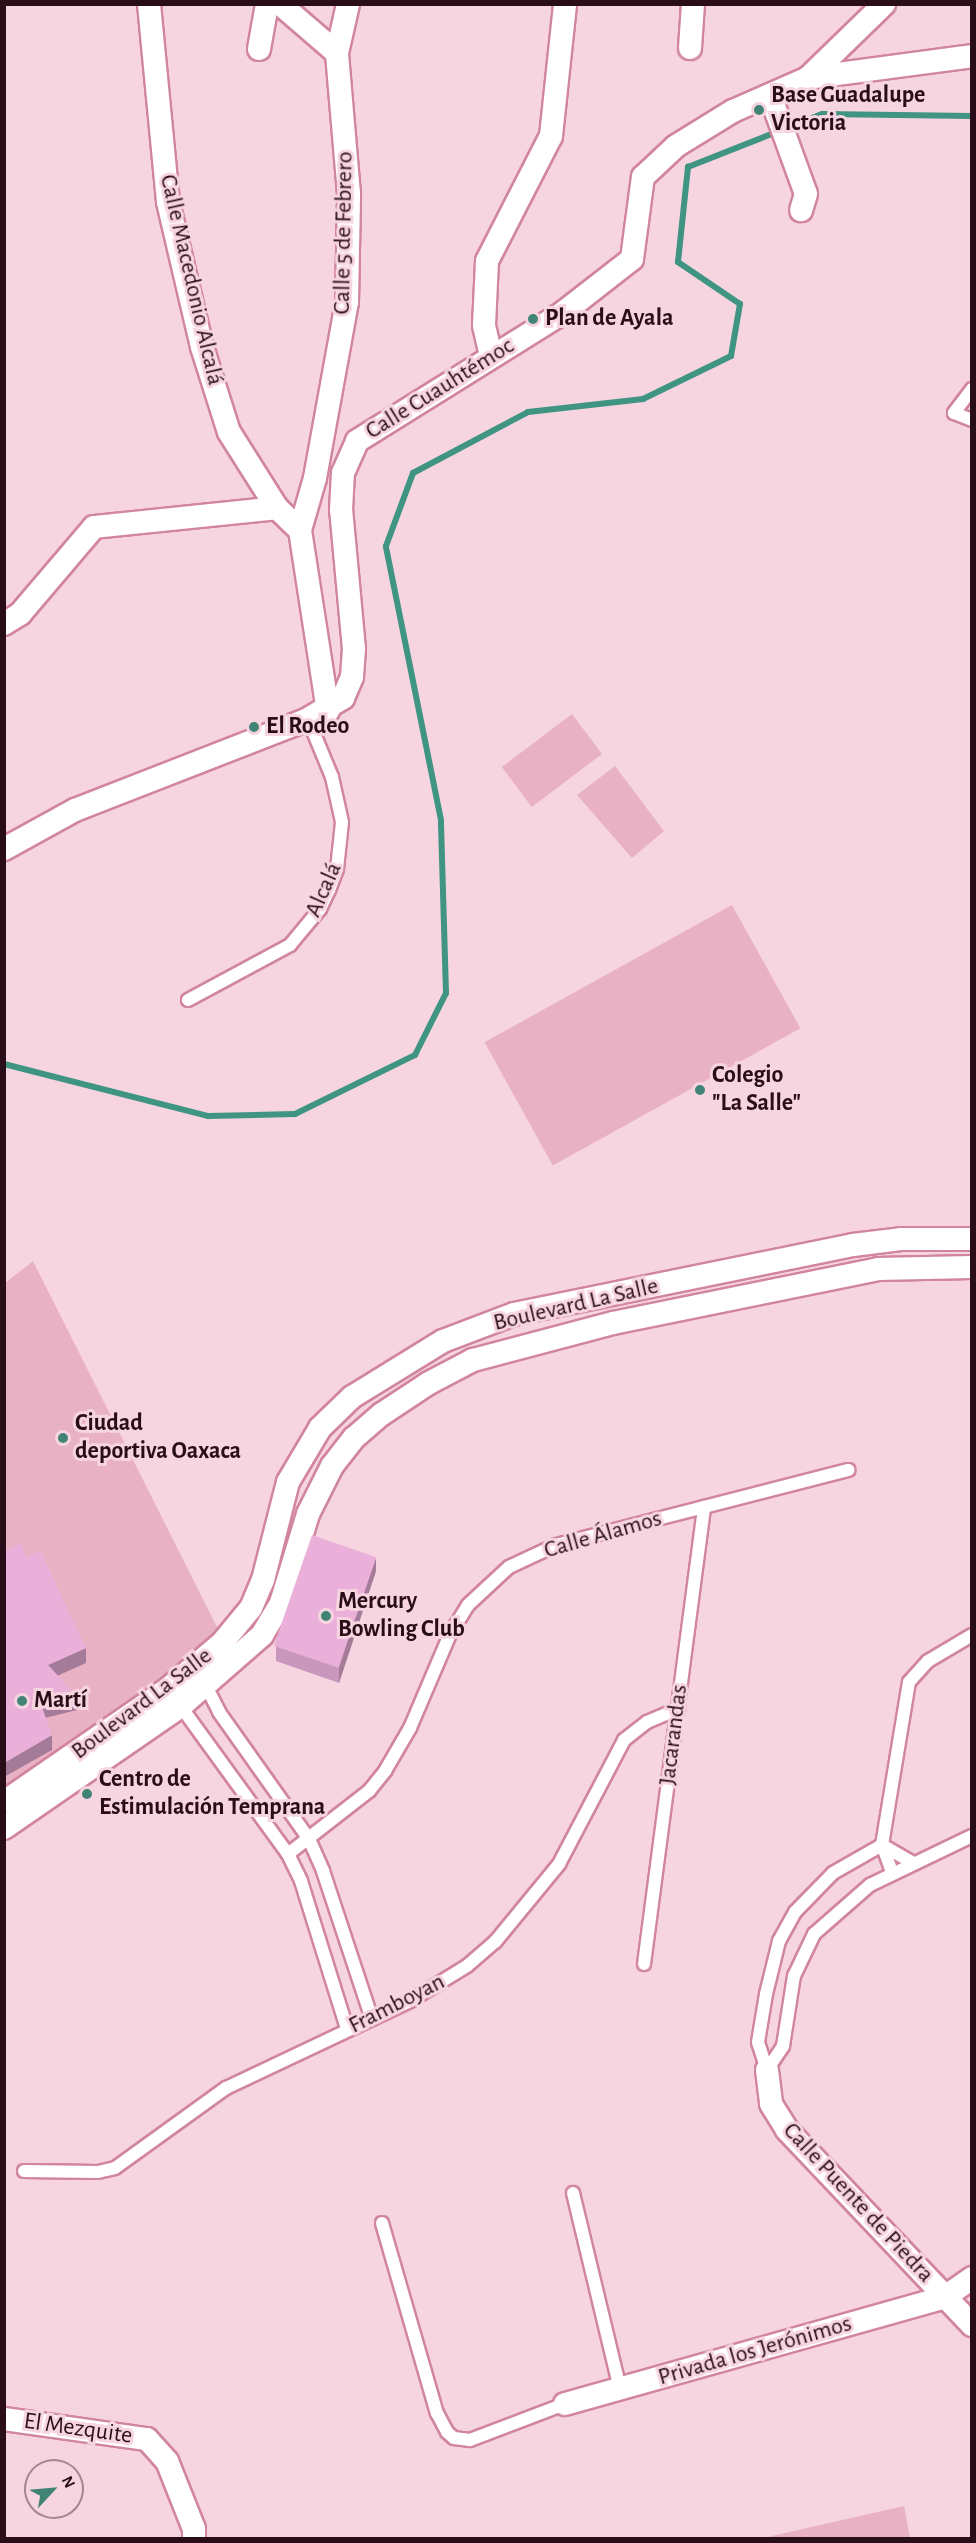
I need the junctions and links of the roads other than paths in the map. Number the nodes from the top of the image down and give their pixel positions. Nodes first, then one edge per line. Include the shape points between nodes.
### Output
1 (149, 4) edge
2 (267, 4) edge
3 (280, 4) edge
4 (348, 4) edge
5 (565, 4) edge
6 (693, 4) edge
7 (884, 4) edge
8 (690, 48) dead end
9 (259, 49) dead end
10 (337, 54) junction
11 (972, 56) edge
12 (808, 78) junction
13 (772, 102) junction
14 (801, 210) dead end
15 (491, 356) junction
16 (972, 389) edge
17 (972, 420) edge
18 (277, 508) junction
19 (300, 530) junction
20 (4, 624) edge
21 (318, 715) junction
22 (4, 849) edge
23 (188, 1000) dead end
24 (972, 1239) edge
25 (972, 1267) edge
26 (849, 1470) dead end
27 (704, 1507) junction
28 (972, 1635) edge
29 (197, 1666) junction
30 (206, 1687) junction
31 (175, 1698) junction
32 (678, 1709) junction
33 (4, 1803) edge
34 (4, 1828) edge
35 (972, 1836) edge
36 (309, 1839) junction
37 (882, 1845) junction
38 (288, 1854) junction
39 (911, 1862) junction
40 (892, 1872) junction
41 (644, 1964) dead end
42 (372, 2019) junction
43 (347, 2030) junction
44 (767, 2070) junction
45 (24, 2171) dead end
46 (573, 2193) dead end
47 (382, 2223) dead end
48 (972, 2278) edge
49 (945, 2297) junction
50 (972, 2325) edge
51 (620, 2389) junction
52 (565, 2404) joint
53 (4, 2419) edge
54 (194, 2538) edge

1 - 18 street, Calle Macedonio Alcalá via 168,202 202,347 229,432
2 - 9 street
3 - 10 street
4 - 10 street, Calle 5 de Febrero
5 - 15 street via 551,136 487,261 484,325
6 - 8 street
7 - 12 street
10 - 19 street, Calle 5 de Febrero via 349,194 347,302 315,478
11 - 12 street, Calle Cuauhtémoc
12 - 13 street, Calle Cuauhtémoc
13 - 14 street via 806,195
13 - 15 street, Calle Cuauhtémoc via 733,111 659,161 643,177 632,259 564,312
15 - 21 street, Calle Cuauhtémoc via 357,441 343,472 341,510 354,664 349,688
16 - 17 lane via 954,413
18 - 19 street, Calle Macedonio Alcalá
18 - 20 street via 94,527 20,614
19 - 21 street
21 - 22 street via 75,810
21 - 23 lane, Alcalá via 342,822 337,869 320,909 290,945
24 - 29 street, Boulevard La Salle via 900,1239 853,1245 514,1314 443,1341 352,1397 321,1428 288,1482 264,1580 251,1608
25 - 30 street, Boulevard La Salle via 878,1269 613,1323 473,1360 429,1383 382,1414 354,1438 332,1466 308,1514 282,1603 262,1635
26 - 27 lane, Calle Álamos
27 - 32 lane, Jacarandas
27 - 36 lane, Calle Álamos via 556,1545 509,1567 488,1582 450,1634 410,1728 385,1771 369,1791
28 - 37 lane via 928,1661 909,1682
29 - 30 lane
29 - 31 street, Boulevard La Salle
30 - 31 street, Boulevard La Salle
30 - 36 lane via 219,1712
31 - 33 street, Boulevard La Salle
31 - 34 street, Boulevard La Salle
31 - 38 lane
32 - 41 lane, Jacarandas
32 - 42 lane, Framboyan via 647,1722 624,1740 559,1864 495,1942 450,1979
35 - 39 lane
36 - 38 lane, Calle Álamos
36 - 42 lane
37 - 39 lane
37 - 40 lane
37 - 44 lane, Calle Puente de Piedra via 819,1884 795,1912 779,1941 758,2042
38 - 43 lane via 301,1881
39 - 40 lane
40 - 44 lane via 840,1907 808,1942 794,1976 783,2046
42 - 43 lane, Framboyan
43 - 45 lane, Framboyan via 226,2088 115,2168 98,2172
44 - 49 street, Calle Puente de Piedra via 771,2104 787,2130
46 - 51 lane
47 - 52 lane via 437,2413 447,2432 454,2438 470,2440
48 - 49 street, Privada los Jerónimos
49 - 50 street, Calle Puente de Piedra
49 - 51 street, Privada los Jerónimos
51 - 52 street, Privada los Jerónimos
53 - 54 street, El Mezquite via 147,2439 167,2461

